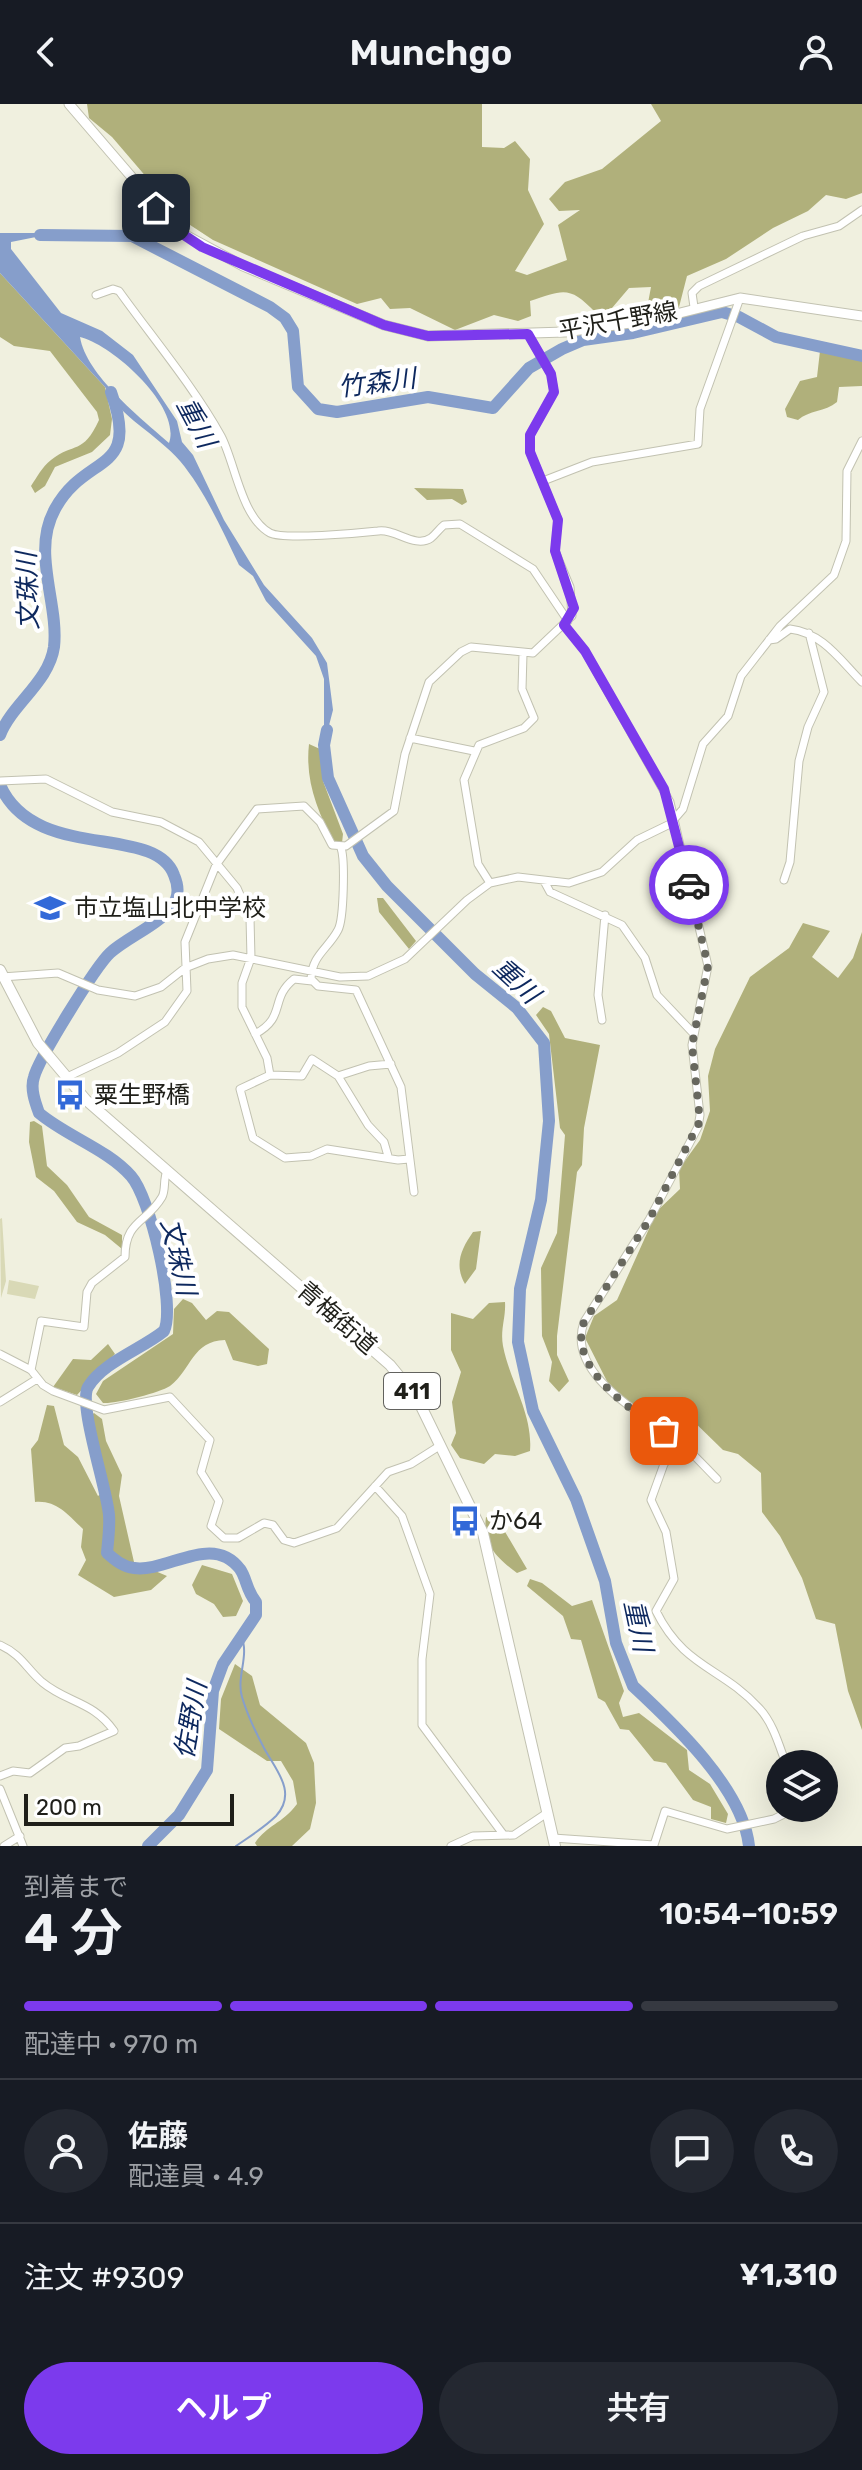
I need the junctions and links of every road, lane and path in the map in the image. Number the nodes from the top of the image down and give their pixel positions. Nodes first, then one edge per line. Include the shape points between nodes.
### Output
1 (69, 104) edge
2 (862, 210) edge
3 (96, 295) dead end
4 (740, 298) junction
5 (694, 307) junction
6 (862, 316) edge
7 (528, 334) junction
8 (862, 441) edge
9 (543, 481) junction
10 (566, 623) junction
11 (809, 633) junction
12 (769, 640) junction
13 (523, 654) junction
14 (862, 682) edge
15 (410, 738) junction
16 (474, 751) junction
17 (0, 781) edge
18 (674, 820) junction
19 (344, 847) junction
20 (216, 865) junction
21 (784, 880) dead end
22 (544, 881) junction
23 (490, 883) junction
24 (605, 915) junction
25 (251, 958) junction
26 (185, 968) junction
27 (312, 972) junction
28 (1, 975) edge
29 (312, 981) junction
30 (602, 1020) dead end
31 (693, 1033) junction
32 (255, 1034) junction
33 (391, 1064) junction
34 (270, 1075) junction
35 (338, 1076) junction
36 (65, 1078) junction
37 (388, 1156) junction
38 (409, 1159) junction
39 (167, 1171) junction
40 (414, 1192) dead end
41 (0, 1354) edge
42 (31, 1370) junction
43 (37, 1379) junction
44 (0, 1402) edge
45 (681, 1443) junction
46 (441, 1445) junction
47 (717, 1479) dead end
48 (375, 1486) junction
49 (0, 1645) edge
50 (780, 1750) edge
51 (0, 1776) edge
52 (0, 1789) edge
53 (547, 1813) junction
54 (766, 1821) edge
55 (503, 1834) junction
56 (20, 1836) junction
57 (554, 1842) edge
58 (4, 1846) edge
59 (23, 1846) edge
60 (451, 1846) edge

1 - 7 main road, 平沢千野線 via 156,208 202,247 384,325 428,336
2 - 5 street via 839,226 803,236 699,286 692,293
3 - 10 street via 119,291 222,437 237,481 267,531 283,536 352,536 386,530 422,541 444,525 460,524 533,569
4 - 5 main road, 平沢千野線
4 - 6 main road, 平沢千野線
4 - 9 street via 700,409 698,444 592,462
5 - 7 main road, 平沢千野線 via 624,325
7 - 9 street via 551,374 554,398 530,442
8 - 12 street via 844,482 846,541 840,562 826,585
9 - 10 street via 558,520 555,551 574,608
10 - 13 street via 533,653
10 - 18 street via 657,775
11 - 12 street via 790,629
11 - 14 street
11 - 21 street via 824,692 799,761
12 - 18 street via 741,676 728,716 703,744 689,799
13 - 15 street via 477,647 461,652 427,686
13 - 16 street via 522,689 534,718
15 - 16 street
15 - 19 street via 394,811
16 - 23 street via 464,780 478,864
17 - 20 street via 46,779 112,812 161,822 192,835
18 - 22 street via 644,835 591,877 569,883
18 - 31 street via 708,966
19 - 20 street via 332,845 304,806 264,806 253,812
19 - 27 street via 339,927 317,953
20 - 25 street via 237,888 249,916
20 - 26 street via 185,942
22 - 23 street via 518,877
22 - 24 street via 550,892
23 - 27 street via 391,968 368,976
24 - 30 street via 598,995
24 - 31 street via 622,925 645,958 657,995
25 - 26 street via 224,956
25 - 27 street
25 - 32 street via 241,990 242,1007
26 - 28 street via 161,987 135,996 98,990 46,971
26 - 36 street via 183,998 156,1031
27 - 29 street
28 - 36 highway, 青梅街道 / 411 via 38,1043
29 - 32 street via 294,979 284,987 275,1019
29 - 33 street via 356,990
31 - 45 street via 698,1127 649,1220 584,1322 580,1338 591,1365 617,1401
32 - 34 street
33 - 35 street
33 - 38 street via 402,1093
34 - 35 street via 302,1076 312,1059
34 - 37 street via 240,1089 258,1144 285,1158 327,1149
35 - 37 street via 384,1142
36 - 39 highway, 青梅街道 / 411
37 - 38 street
38 - 40 street
39 - 42 street via 164,1196 125,1239 125,1257 87,1292 84,1327 41,1321
39 - 46 highway, 青梅街道 / 411 via 398,1372
41 - 42 street
42 - 43 street
43 - 44 street
43 - 48 street via 98,1408 170,1397 178,1402 210,1440 201,1472 219,1501 211,1526 224,1538 238,1538 264,1523 294,1543 337,1528
45 - 47 street
45 - 50 street via 664,1464 651,1500 666,1532 674,1579 656,1611 683,1652 762,1711
46 - 48 street via 388,1472
46 - 53 highway, 青梅街道 / 411 via 483,1533
48 - 55 street via 402,1516 430,1594 422,1659 422,1725
49 - 51 street via 18,1653 41,1681 98,1711 114,1731 65,1748 30,1773
52 - 56 street
53 - 55 street via 514,1835
53 - 57 highway, 青梅街道 / 411
54 - 57 street via 733,1829 669,1811 662,1814 654,1845
55 - 60 street via 473,1836
56 - 58 street
56 - 59 street

